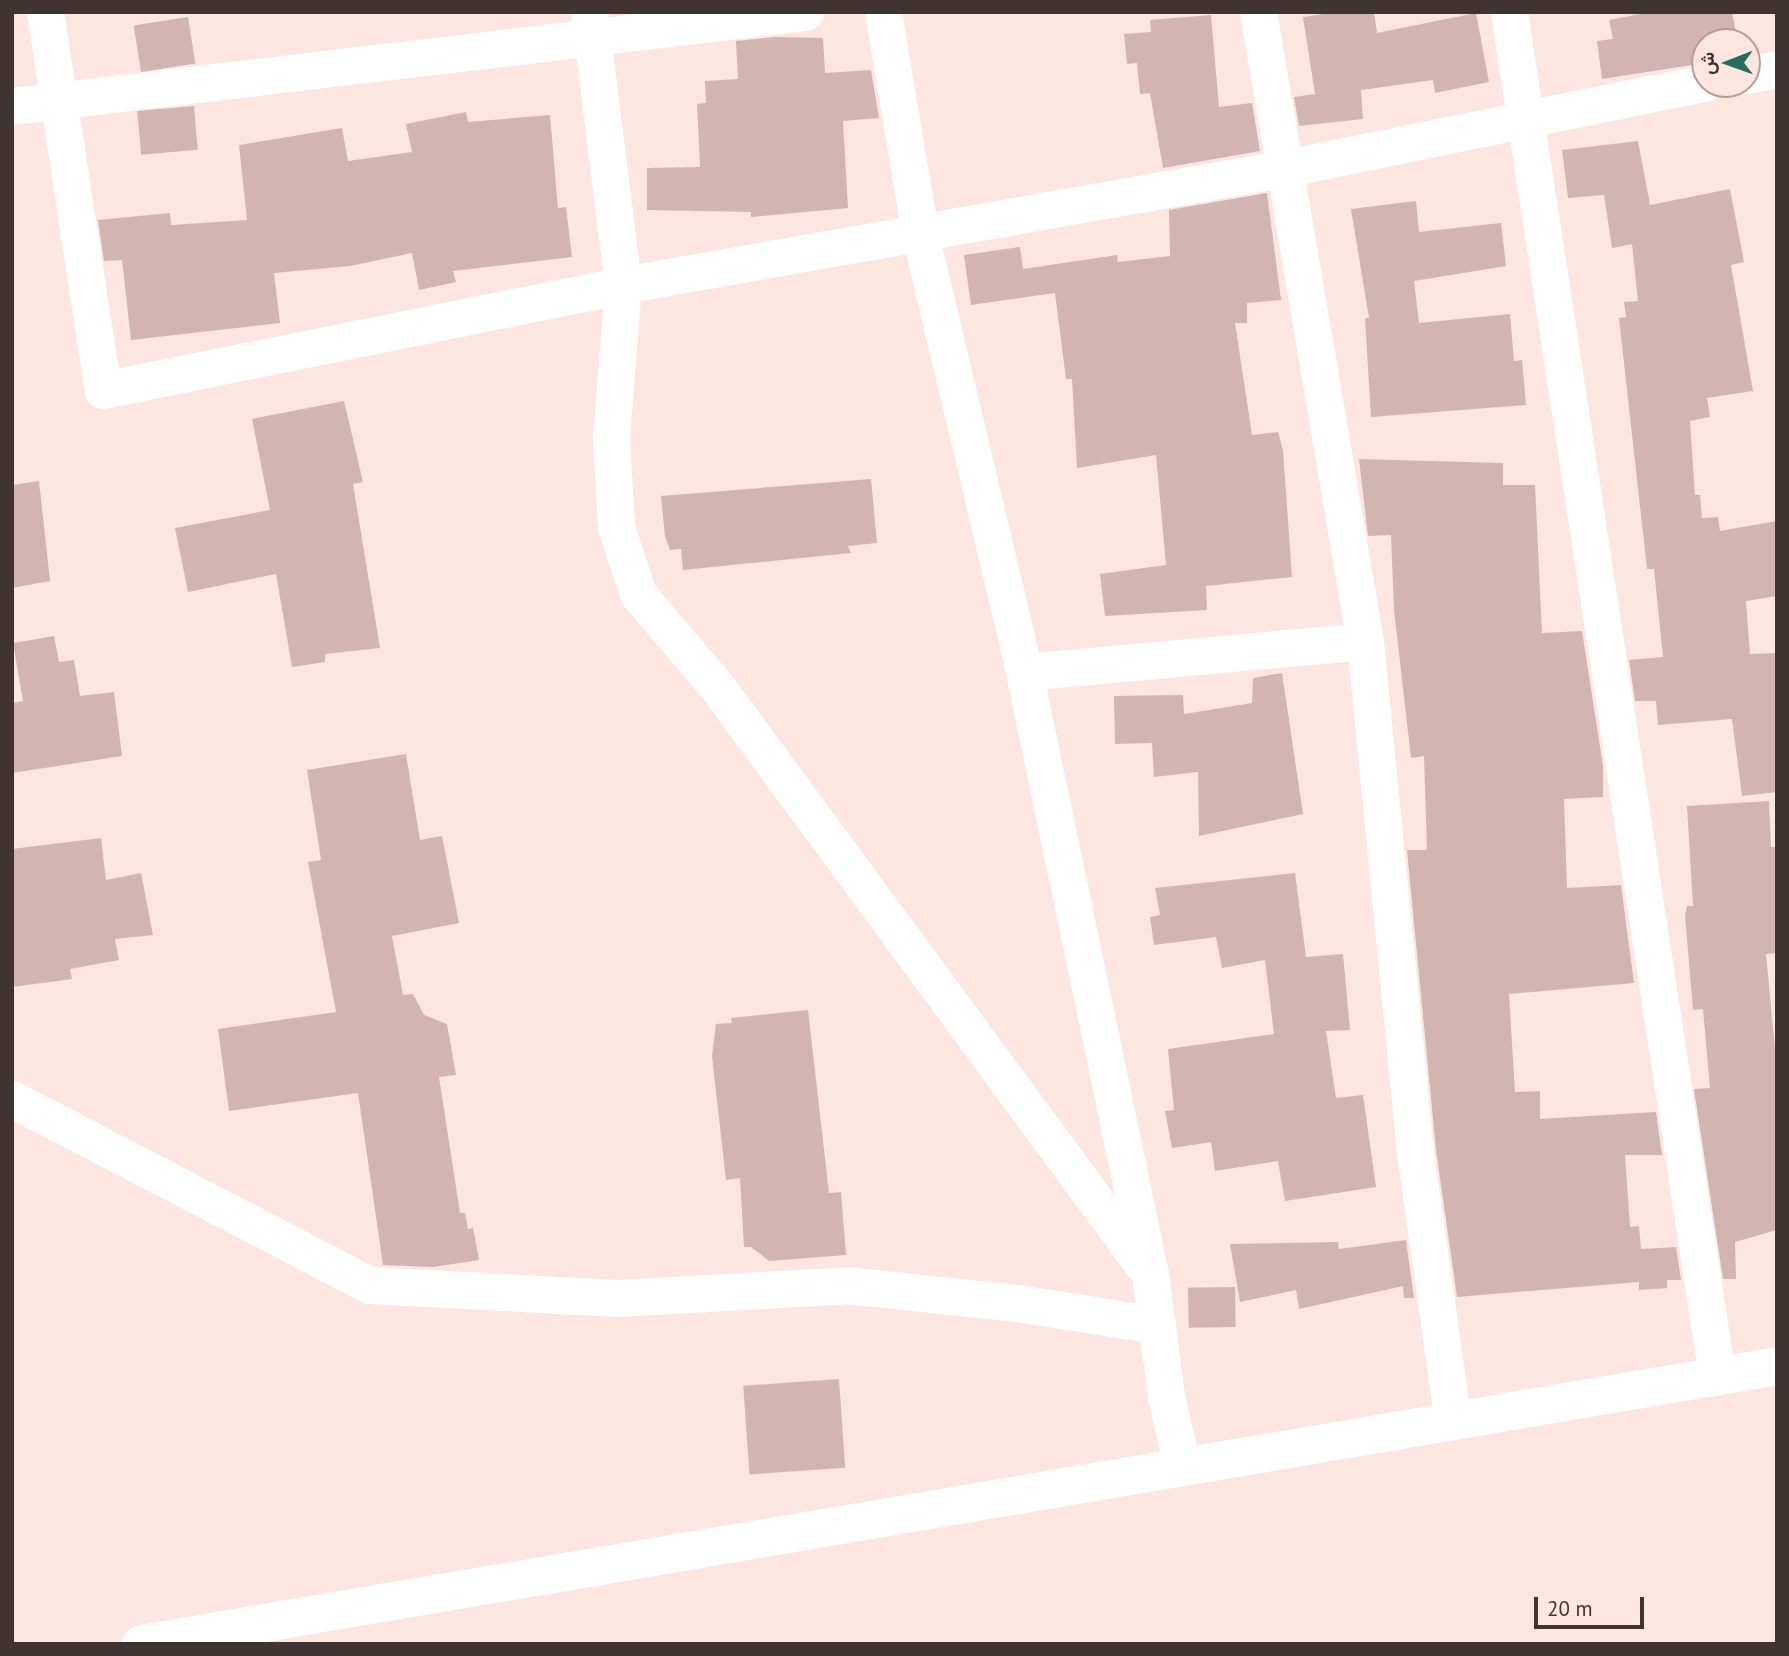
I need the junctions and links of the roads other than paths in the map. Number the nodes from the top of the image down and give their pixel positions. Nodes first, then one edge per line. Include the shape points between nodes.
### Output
1 (45, 12) edge
2 (805, 12) edge
3 (883, 12) edge
4 (1258, 12) edge
5 (1509, 12) edge
6 (591, 27) edge
7 (1691, 86) edge
8 (60, 100) junction
9 (12, 106) edge
10 (1525, 120) junction
11 (1281, 169) junction
12 (920, 234) junction
13 (622, 285) junction
14 (1365, 641) junction
15 (1024, 672) junction
16 (12, 1098) edge
17 (1150, 1274) junction
18 (1157, 1325) junction
19 (1777, 1366) edge
20 (1717, 1376) junction
21 (1453, 1421) junction
22 (1182, 1467) junction
23 (141, 1644) edge

1 - 8 street
2 - 6 street
3 - 12 street
4 - 11 street
5 - 10 street
6 - 8 street
6 - 13 street
7 - 10 street
8 - 9 street
8 - 13 street via 103,390
10 - 11 street
10 - 20 street
11 - 12 street
11 - 14 street
12 - 13 street
12 - 15 street
13 - 17 street via 612,451 616,527 638,594 718,688
14 - 15 street
14 - 21 street via 1415,1152
15 - 17 street
16 - 18 street via 370,1285 618,1298 848,1285 1024,1304
17 - 18 street
18 - 22 street
19 - 20 street
20 - 21 street
21 - 22 street
22 - 23 street

